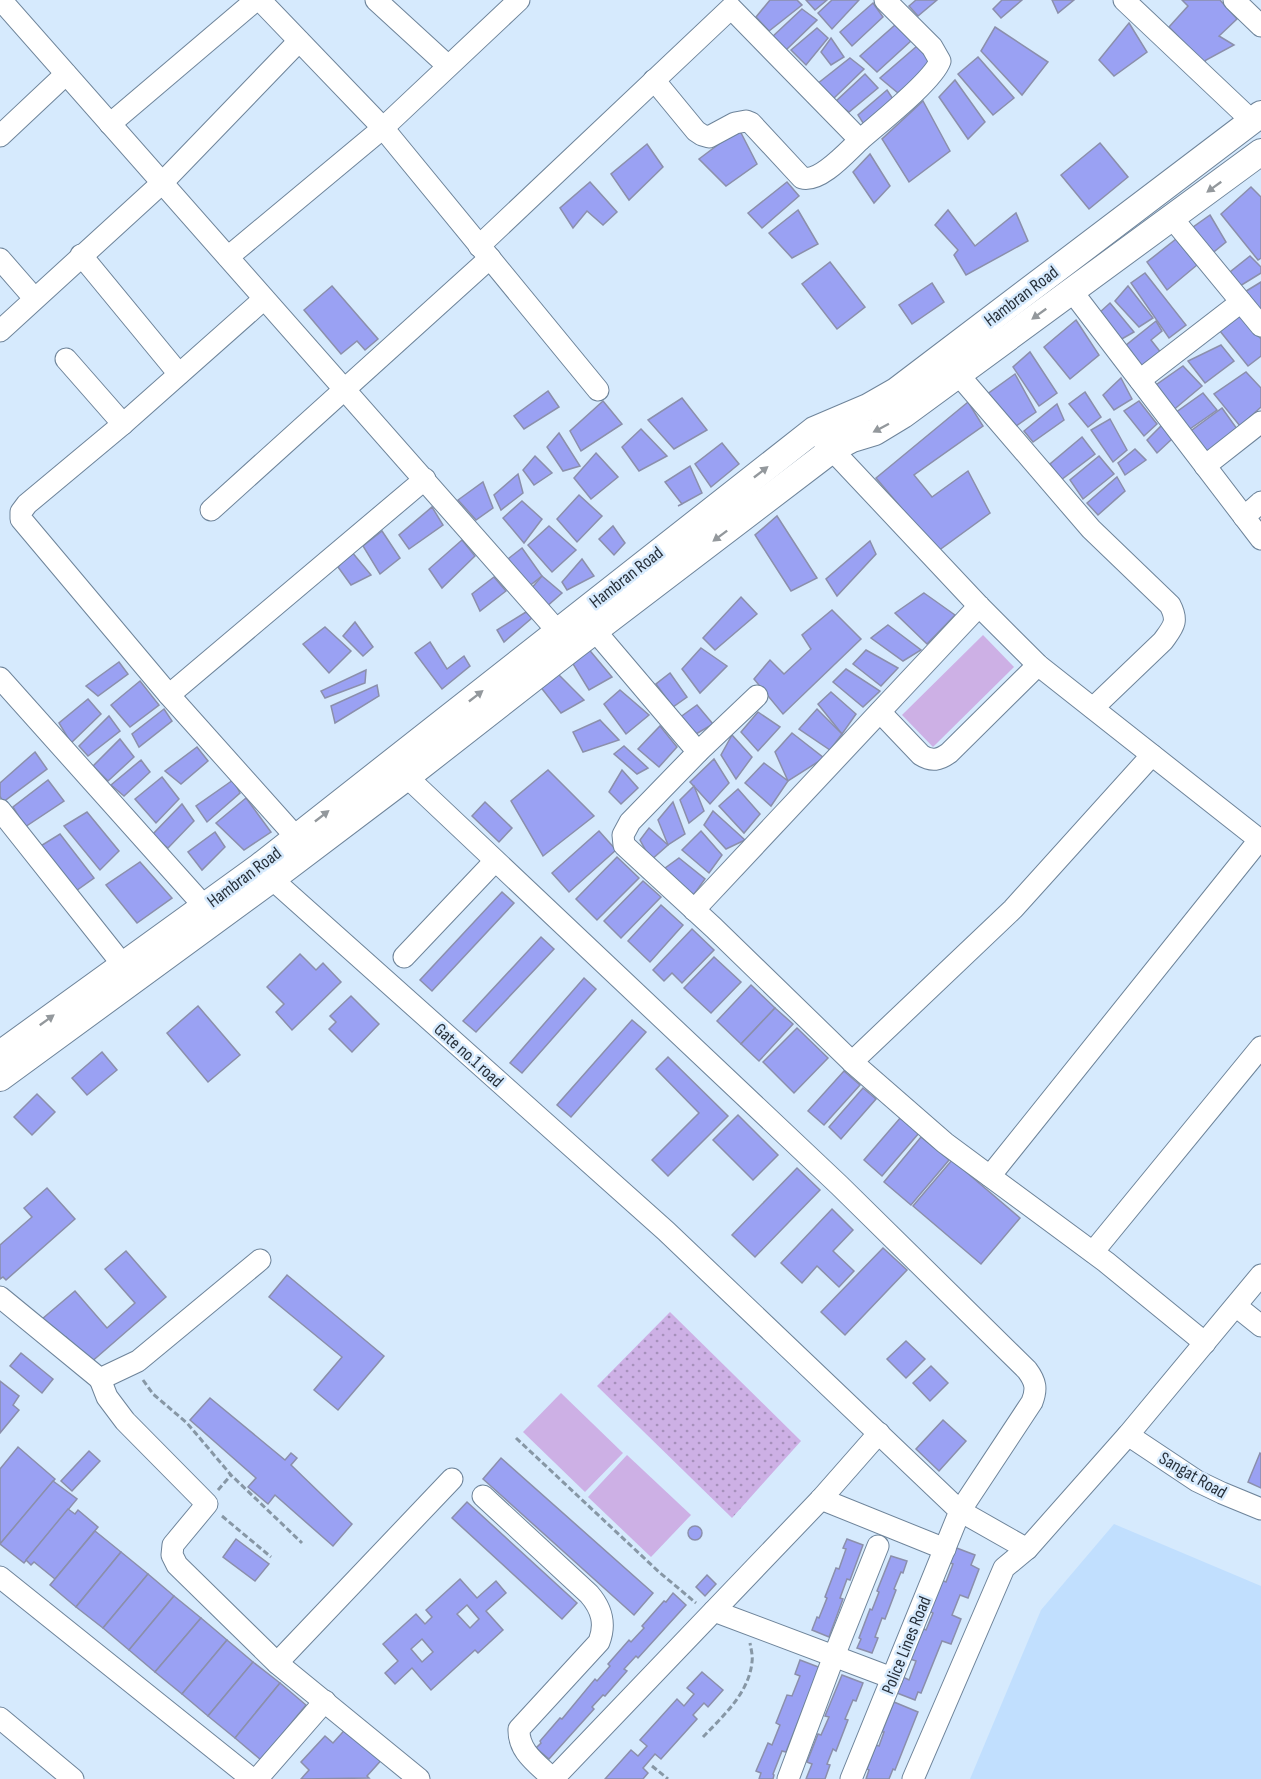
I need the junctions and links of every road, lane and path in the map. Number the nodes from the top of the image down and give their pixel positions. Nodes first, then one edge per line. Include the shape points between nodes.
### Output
1 (1, 0) edge
2 (258, 0) edge
3 (376, 0) edge
4 (519, 0) edge
5 (885, 0) edge
6 (1124, 0) edge
7 (1234, 0) edge
8 (727, 4) edge
9 (1261, 26) edge
10 (299, 42) junction
11 (448, 66) junction
12 (66, 74) junction
13 (654, 80) junction
14 (1257, 118) edge
15 (110, 124) junction
16 (383, 128) junction
17 (0, 136) edge
18 (860, 140) junction
19 (1261, 152) edge
20 (162, 183) junction
21 (1172, 218) junction
22 (484, 252) junction
23 (81, 255) junction
24 (228, 257) junction
25 (0, 260) edge
26 (1071, 290) junction
27 (34, 298) junction
28 (264, 299) junction
29 (1241, 302) junction
30 (1261, 326) edge
31 (0, 331) edge
32 (66, 359) dead end
33 (179, 374) junction
34 (957, 374) junction
35 (1140, 380) junction
36 (344, 390) junction
37 (598, 390) dead end
38 (1261, 422) edge
39 (123, 424) junction
40 (814, 430) junction
41 (833, 449) junction
42 (1205, 466) junction
43 (424, 479) junction
44 (1261, 502) edge
45 (211, 510) dead end
46 (1244, 517) junction
47 (1261, 539) edge
48 (979, 606) junction
49 (588, 622) junction
50 (565, 640) junction
51 (1038, 664) junction
52 (0, 678) edge
53 (169, 695) junction
54 (757, 696) dead end
55 (1093, 708) junction
56 (880, 712) junction
57 (698, 752) junction
58 (1152, 755) junction
59 (407, 777) junction
60 (0, 810) edge
61 (296, 837) junction
62 (1260, 840) edge
63 (495, 861) junction
64 (272, 879) junction
65 (204, 906) junction
66 (694, 910) junction
67 (404, 957) dead end
68 (123, 965) junction
69 (1261, 1047) edge
70 (0, 1054) edge
71 (852, 1062) junction
72 (0, 1078) edge
73 (990, 1176) junction
74 (1093, 1252) junction
75 (260, 1260) dead end
76 (1261, 1275) edge
77 (0, 1297) edge
78 (1236, 1306) junction
79 (1261, 1326) edge
80 (1205, 1343) junction
81 (138, 1361) junction
82 (100, 1379) junction
83 (879, 1433) junction
84 (1128, 1435) junction
85 (516, 1438) dead end
86 (452, 1479) dead end
87 (483, 1496) dead end
88 (821, 1499) junction
89 (207, 1504) junction
90 (1261, 1509) edge
91 (960, 1511) junction
92 (302, 1543) dead end
93 (878, 1545) dead end
94 (945, 1549) junction
95 (1027, 1549) junction
96 (271, 1557) dead end
97 (0, 1577) edge
98 (714, 1611) junction
99 (747, 1623) junction
100 (834, 1656) junction
101 (277, 1663) junction
102 (892, 1678) junction
103 (325, 1701) junction
104 (0, 1718) edge
105 (703, 1737) dead end
106 (652, 1766) dead end
107 (73, 1779) edge
108 (252, 1779) edge
109 (256, 1779) edge
110 (419, 1779) edge
111 (553, 1779) edge
112 (668, 1779) edge
113 (788, 1779) edge
114 (851, 1779) edge
115 (913, 1779) edge

1 - 12 street
2 - 10 street
2 - 15 street
3 - 11 street
4 - 11 street
5 - 18 street via 932,47 940,61 920,87
6 - 14 street
7 - 9 street
8 - 13 street
8 - 18 street
10 - 16 street
10 - 20 street
11 - 16 street
12 - 15 street
12 - 17 street
13 - 18 street via 702,135 709,137 741,122 751,123 808,180 823,173
13 - 22 street
14 - 40 main road, Hambran Road via 896,391
15 - 20 street
16 - 22 street
16 - 24 street
19 -> 21 main road, Hambran Road
20 - 23 street
20 - 24 street
21 - 26 main road, Hambran Road
21 - 29 street
22 - 36 street
22 - 37 street
23 - 27 street
23 - 33 street
24 - 28 street
25 - 27 street
26 -> 34 main road, Hambran Road
26 - 35 street
27 - 31 street
28 - 33 street
28 - 36 street
29 - 30 street
29 - 35 street
32 - 39 street
33 - 39 street
34 -> 41 main road, Hambran Road via 891,423
34 - 55 street via 1091,529 1170,605 1175,616 1162,641
35 - 42 street
36 - 43 street
36 - 45 street
38 - 42 street
39 - 53 street via 27,504 21,519
40 - 41 street
49 -> 40 main road, Hambran Road
41 - 48 street
41 -> 49 main road, Hambran Road
42 - 46 street
43 - 50 street
43 - 53 street
44 - 46 street
46 - 47 street
48 - 51 street
48 - 56 street
49 - 50 main road, Hambran Road
49 - 57 street
50 - 59 main road, Hambran Road
61 -> 50 main road, Hambran Road
51 - 55 street
51 - 56 street via 939,759 928,760 921,755
52 - 65 street
53 - 61 street
54 - 57 street
55 - 58 street
56 - 66 street
57 - 66 street via 630,822 622,838 624,845
58 - 62 street
58 - 71 street via 1013,909
59 - 63 street, Police Lines Road
59 - 64 main road, Hambran Road
60 - 68 street
61 - 65 main road, Hambran Road
62 - 73 street
63 - 67 street
63 - 91 street, Police Lines Road via 839,1185 1034,1379 1037,1390 1029,1409
64 - 72 main road, Hambran Road
64 - 83 street, Gate no.1 road via 666,1231
65 - 68 main road, Hambran Road
66 - 71 street
70 -> 68 main road, Hambran Road
69 - 74 street
71 - 73 street via 945,1143
73 - 74 street
74 - 80 street
75 - 81 street
76 - 78 street
77 - 82 street
78 - 79 street
78 - 80 street
80 - 84 street
81 - 82 street
81 - 92 path via 142,1378 153,1394 187,1423 231,1475
82 - 89 street via 107,1397 125,1421
83 - 88 street
83 - 91 street, Gate no.1 road
84 - 90 street, Sangat Road via 1197,1481
84 - 95 street
85 - 98 path via 659,1572 697,1603
86 - 101 street
87 - 111 street via 589,1594 603,1621 599,1642 519,1729 523,1750
88 - 94 street
88 - 98 street
89 - 96 path
89 - 101 street via 173,1545 172,1555 177,1566
91 - 94 street, Police Lines Road
91 - 95 street, Gate no.1 road
93 - 100 street
94 - 102 street, Police Lines Road
95 - 115 street via 1004,1568
97 - 108 street
98 - 99 street
98 - 111 street
99 - 100 street
99 - 105 path via 753,1661 747,1680 734,1704
100 - 102 street
100 - 113 street
101 - 103 street
102 - 114 street, Police Lines Road
103 - 109 street
103 - 110 street
104 - 107 street
106 - 112 path

